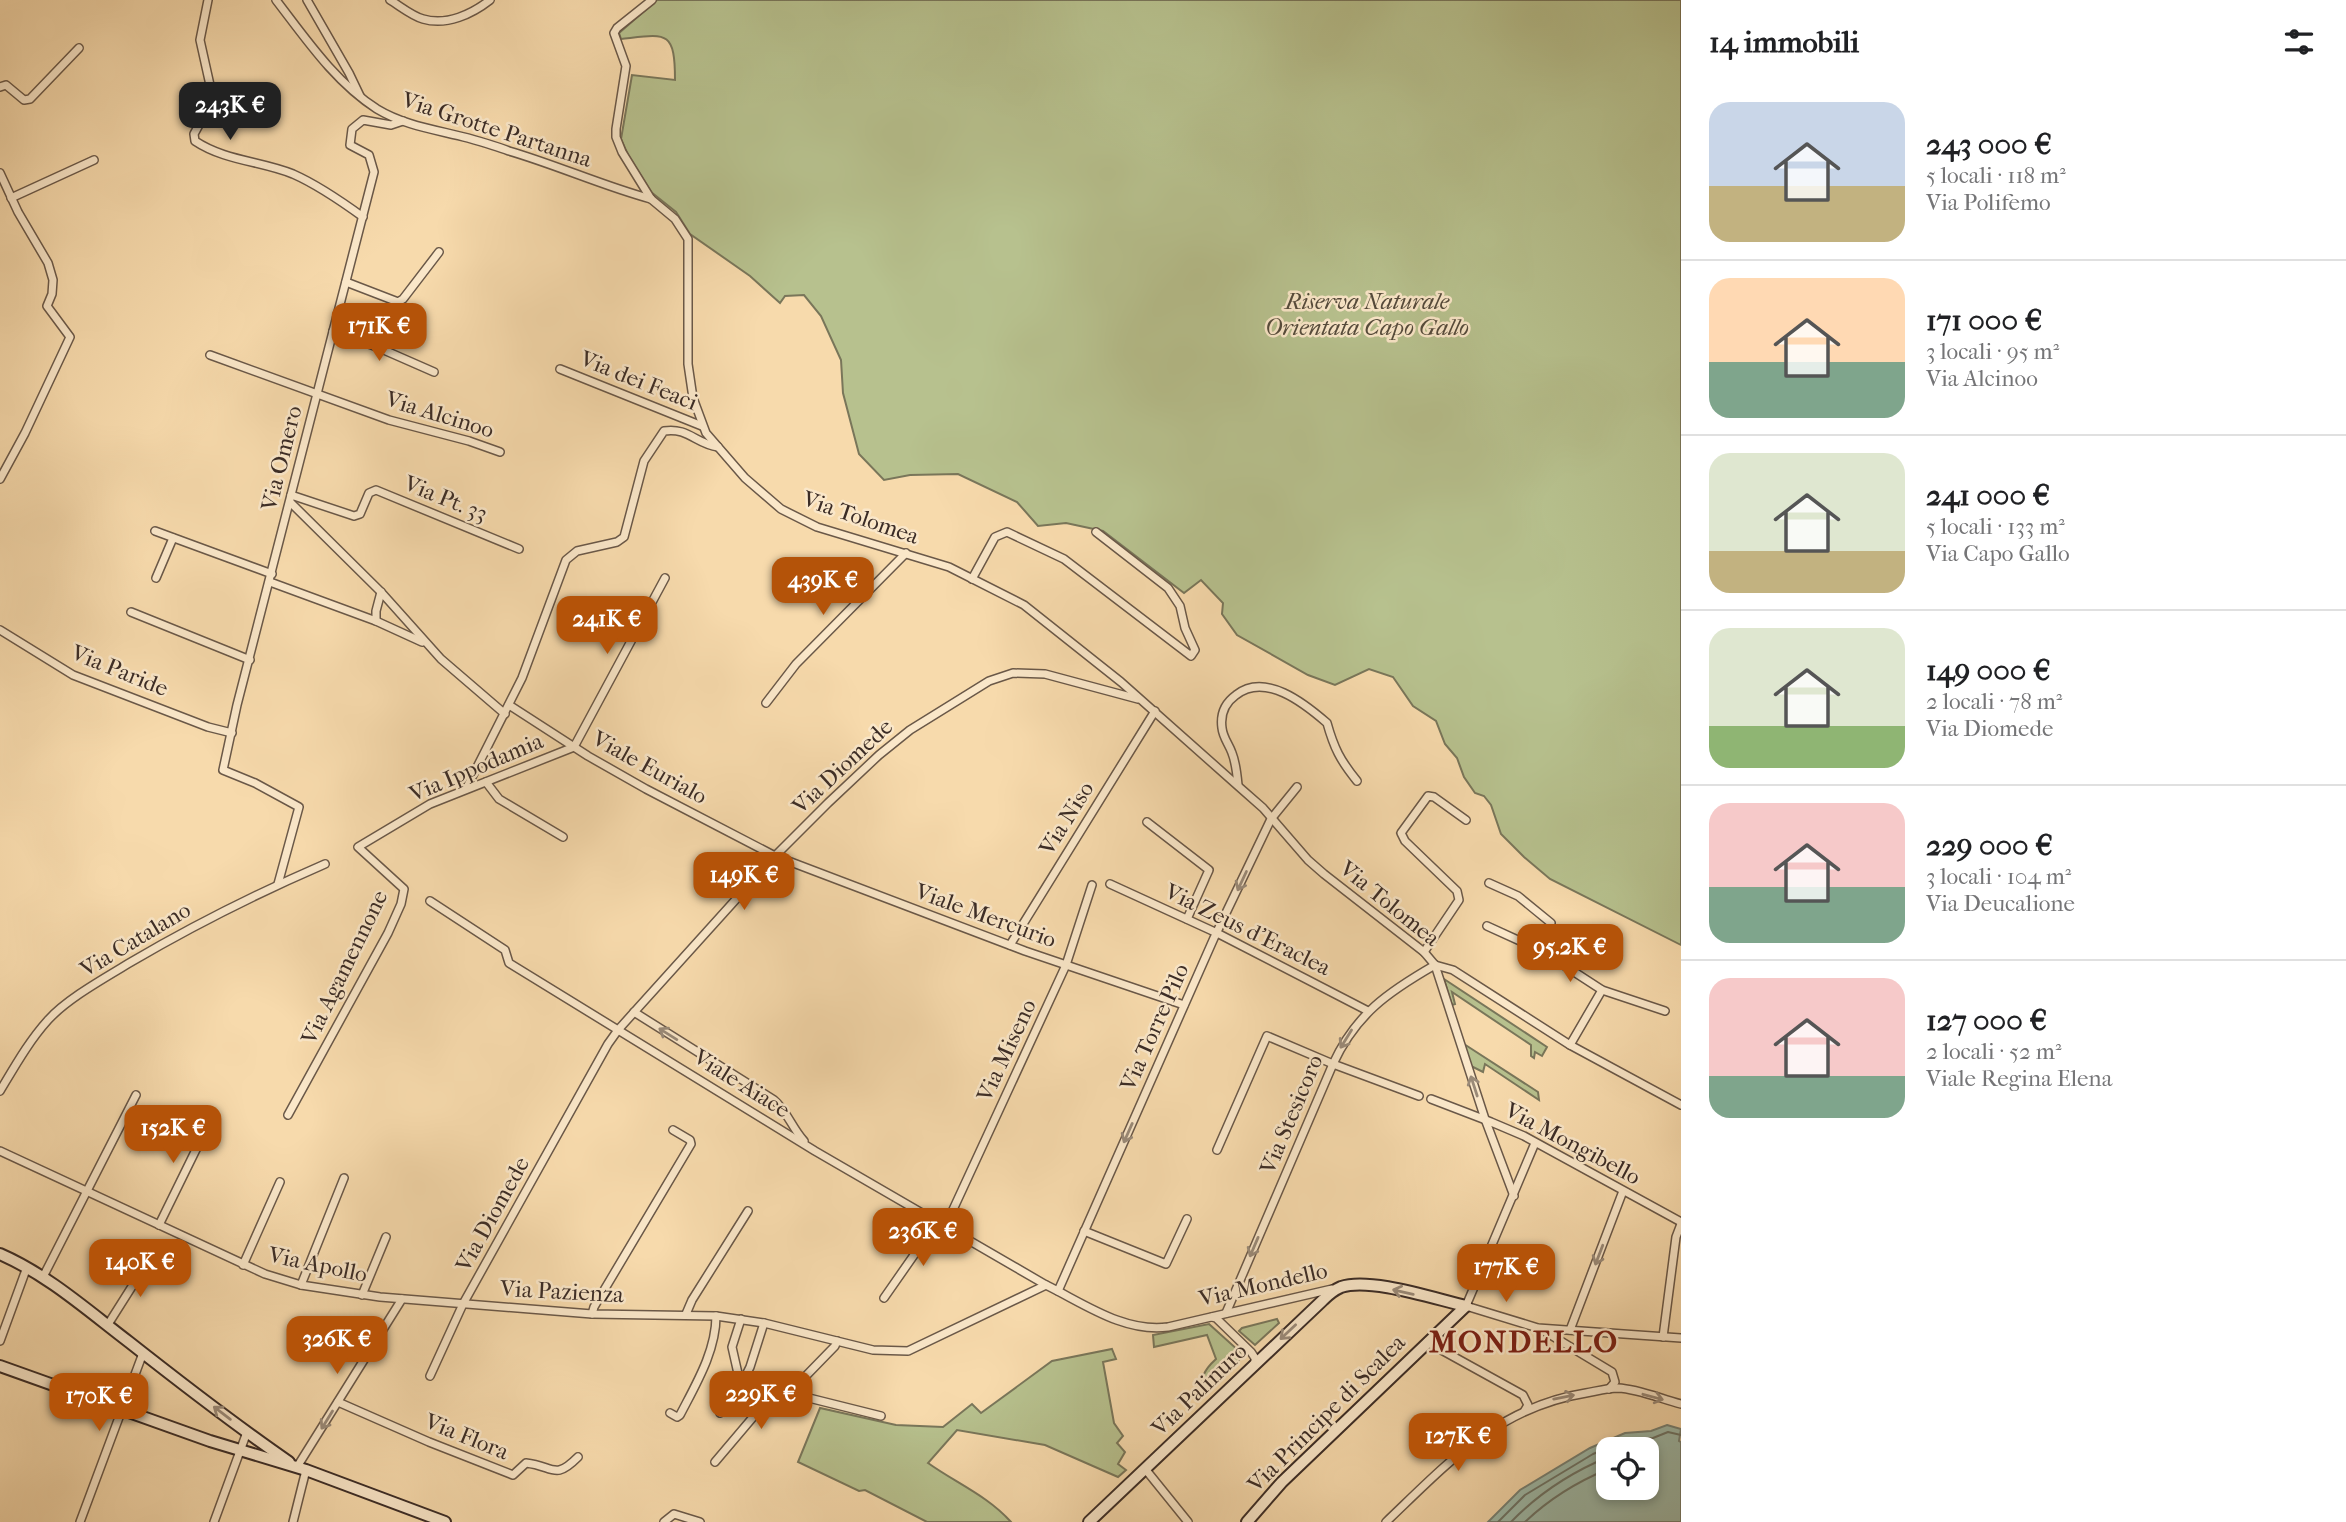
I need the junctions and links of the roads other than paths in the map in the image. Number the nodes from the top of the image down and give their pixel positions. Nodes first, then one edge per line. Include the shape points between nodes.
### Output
1 (208, 0) edge
2 (276, 0) edge
3 (307, 0) edge
4 (390, 0) edge
5 (490, 0) edge
6 (652, 0) edge
7 (79, 48) dead end
8 (0, 87) edge
9 (360, 96) junction
10 (404, 121) junction
11 (94, 160) dead end
12 (0, 173) edge
13 (11, 198) junction
14 (651, 199) junction
15 (363, 216) junction
16 (439, 252) dead end
17 (346, 282) junction
18 (333, 331) junction
19 (210, 355) dead end
20 (560, 369) dead end
21 (434, 372) dead end
22 (318, 393) junction
23 (703, 426) junction
24 (718, 447) junction
25 (500, 452) dead end
26 (0, 479) edge
27 (291, 499) junction
28 (155, 531) dead end
29 (1096, 532) dead end
30 (173, 538) junction
31 (519, 549) dead end
32 (906, 553) junction
33 (156, 578) dead end
34 (271, 578) junction
35 (665, 578) dead end
36 (972, 579) junction
37 (381, 592) junction
38 (131, 612) dead end
39 (376, 621) junction
40 (0, 630) edge
41 (441, 659) junction
42 (250, 660) junction
43 (1141, 699) junction
44 (766, 703) dead end
45 (509, 705) junction
46 (1155, 711) junction
47 (505, 714) junction
48 (231, 736) junction
49 (574, 747) junction
50 (1357, 781) dead end
51 (486, 782) junction
52 (1238, 786) junction
53 (1297, 787) dead end
54 (466, 789) junction
55 (1271, 819) junction
56 (1466, 820) dead end
57 (1147, 822) dead end
58 (563, 837) dead end
59 (358, 848) joint
60 (775, 856) junction
61 (325, 864) dead end
62 (1489, 883) dead end
63 (278, 884) junction
64 (1110, 884) dead end
65 (1092, 885) dead end
66 (429, 901) dead end
67 (1186, 919) junction
68 (1487, 926) dead end
69 (1217, 933) junction
70 (1010, 945) junction
71 (1540, 950) junction
72 (1424, 952) junction
73 (1066, 965) junction
74 (1435, 965) junction
75 (1602, 990) junction
76 (1184, 1006) junction
77 (1368, 1011) junction
78 (1665, 1011) dead end
79 (634, 1012) junction
80 (618, 1030) junction
81 (1570, 1045) junction
82 (1333, 1064) junction
83 (0, 1091) edge
84 (136, 1095) dead end
85 (1419, 1096) dead end
86 (1431, 1100) dead end
87 (1681, 1105) edge
88 (288, 1115) dead end
89 (212, 1117) dead end
90 (1485, 1119) junction
91 (673, 1130) dead end
92 (1535, 1143) junction
93 (1217, 1150) dead end
94 (0, 1151) edge
95 (815, 1151) junction
96 (344, 1178) dead end
97 (280, 1182) dead end
98 (86, 1191) junction
99 (1623, 1191) junction
100 (1514, 1196) junction
101 (748, 1212) dead end
102 (1187, 1219) dead end
103 (937, 1222) junction
104 (1681, 1223) edge
105 (159, 1225) junction
106 (945, 1227) junction
107 (1084, 1231) junction
108 (386, 1237) dead end
109 (0, 1254) edge
110 (150, 1258) dead end
111 (243, 1265) junction
112 (27, 1267) junction
113 (43, 1277) junction
114 (301, 1284) junction
115 (1046, 1284) junction
116 (1340, 1288) junction
117 (1058, 1291) junction
118 (362, 1294) junction
119 (884, 1298) dead end
120 (402, 1299) junction
121 (463, 1304) junction
122 (1466, 1307) junction
123 (1226, 1313) junction
124 (592, 1314) junction
125 (687, 1314) junction
126 (716, 1316) junction
127 (1212, 1316) junction
128 (741, 1319) junction
129 (764, 1324) junction
130 (107, 1326) junction
131 (1538, 1328) junction
132 (1570, 1330) junction
133 (1663, 1337) junction
134 (1681, 1338) edge
135 (837, 1340) junction
136 (0, 1341) edge
137 (1427, 1342) junction
138 (142, 1353) junction
139 (1255, 1363) junction
140 (0, 1366) edge
141 (430, 1376) dead end
142 (1608, 1390) junction
143 (338, 1402) junction
144 (1681, 1404) edge
145 (122, 1409) junction
146 (1522, 1412) junction
147 (670, 1413) dead end
148 (720, 1413) dead end
149 (881, 1416) dead end
150 (247, 1432) junction
151 (239, 1450) junction
152 (578, 1457) dead end
153 (715, 1462) dead end
154 (302, 1469) junction
155 (1146, 1469) junction
156 (80, 1522) edge
157 (214, 1522) edge
158 (293, 1522) edge
159 (445, 1522) edge
160 (664, 1522) edge
161 (700, 1522) edge
162 (1089, 1522) edge
163 (1188, 1522) edge
164 (1247, 1522) edge
165 (1387, 1522) edge

1 - 15 street via 200,40 212,94 195,141 209,150 292,174
2 - 9 street, Via Grotte Partanna via 312,47
3 - 9 street
4 - 5 street via 422,19 440,21 477,10
6 - 14 street via 614,33 625,66 616,137
7 - 8 street via 30,99 24,100 6,85
9 - 10 street, Via Grotte Partanna
10 - 14 street, Via Grotte Partanna via 544,161
10 - 15 street, Via Omero via 391,125 363,120 352,129 351,145 369,155 374,172
11 - 13 street
12 - 13 street
13 - 26 street via 48,262 53,280 47,306 70,337
14 - 23 street, Via Tolomea via 675,219 688,239 688,364
15 - 17 street, Via Omero
16 - 17 street via 398,302
17 - 18 street, Via Omero
18 - 21 street
18 - 22 street, Via Omero
19 - 22 street, Via Alcinoo
20 - 23 street, Via dei Feaci
22 - 25 street, Via Alcinoo via 389,420
22 - 27 street, Via Omero
23 - 24 street, Via Tolomea
24 - 32 street, Via Tolomea via 781,509 817,527
24 - 45 street via 676,429 657,438 644,461 624,537 577,551 566,559
27 - 31 street, Via Pt. 33 via 354,516 376,490
27 - 34 street, Via Omero
27 - 37 street
28 - 30 street
29 - 36 street via 1168,588 1180,606 1195,650 1191,656 1064,559 1007,532 995,537
30 - 33 street
30 - 34 street
32 - 36 street, Via Tolomea
32 - 44 street via 796,664
34 - 39 street
34 - 42 street, Via Omero
35 - 49 street
36 - 43 street, Via Tolomea via 1024,605
37 - 39 street
37 - 41 street
38 - 42 street
39 - 41 street via 420,640
40 - 48 street, Via Paride via 73,675
41 - 47 street
42 - 48 street, Via Omero
43 - 46 street, Via Tolomea
43 - 60 street, Via Diomede via 1028,672 989,681 919,723 879,755
45 - 47 street
45 - 49 street, Viale Eurialo
46 - 52 street, Via Tolomea
46 - 70 street, Via Niso
47 - 54 street
48 - 63 street, Via Omero via 223,770 299,807
49 - 51 street, Via Ippodamia
49 - 60 street, Viale Eurialo
50 - 52 street via 1332,744 1327,723 1284,693 1269,687 1245,687 1227,702 1222,720
51 - 54 street, Via Ippodamia
51 - 58 street via 499,799
52 - 55 street, Via Tolomea
53 - 55 street, Via Torre Pilo
54 - 59 street, Via Ippodamia via 430,804
55 -> 69 street, Via Torre Pilo
55 - 72 street, Via Tolomea via 1324,874
56 - 72 street via 1428,796 1401,833 1457,891 1459,900
57 - 67 street via 1209,870
59 - 88 street, Via Agamennone via 404,889 401,904
60 - 70 street, Viale Mercurio
60 - 79 street, Via Diomede
61 - 63 street, Via Catalano
62 - 71 street via 1518,896 1551,923
63 - 83 street, Via Catalano via 196,924 95,984 49,1019
64 - 67 street, Via Zeus d'Eraclea
65 - 73 street, Via Miseno
66 - 80 street, Viale Aiace via 505,950 509,963
67 - 69 street, Via Zeus d'Eraclea
68 - 71 street
69 - 76 street, Via Torre Pilo
69 - 77 street, Via Zeus d'Eraclea
70 - 73 street, Viale Mercurio
71 - 75 street
72 - 74 street, Via Tolomea
73 - 76 street, Viale Mercurio
73 - 106 street, Via Miseno
74 - 77 street, Via Stesicoro
74 - 81 street via 1452,970
90 -> 74 street, Via Tolomea
75 - 78 street
75 - 81 street
76 -> 107 street, Via Torre Pilo
77 -> 82 street, Via Stesicoro via 1349,1033
79 - 80 street, Via Diomede
95 -> 79 street via 774,1100
80 - 95 street, Viale Aiace
80 - 121 street, Via Diomede
81 - 87 street
82 - 85 street
82 - 93 street via 1267,1036
82 -> 123 street, Via Stesicoro
84 - 98 street
86 - 90 street, Via Mongibello
89 - 105 street
90 - 92 street, Via Mongibello
90 - 100 street, Via Tolomea
91 - 124 street via 691,1144
92 - 99 street, Via Mongibello
92 - 100 street
94 - 98 street, Via Apollo
95 - 103 street, Viale Aiace
96 - 114 street
97 - 111 street
98 - 105 street, Via Apollo
98 - 113 street
99 - 104 street, Via Mongibello
99 -> 132 street
100 - 122 street
101 - 125 street
102 - 107 street via 1166,1264
103 - 106 street, Viale Aiace
103 - 119 street
104 - 133 street
105 - 111 street, Via Apollo
106 - 115 street, Viale Aiace
107 - 117 street, Via Torre Pilo
108 - 118 street
109 - 112 main road
110 - 130 street
111 - 114 street, Via Apollo
112 - 113 main road
112 - 136 street
113 - 130 main road
114 - 118 street, Via Apollo
115 - 117 street, Via Mondello
115 - 135 street, Via Pazienza via 908,1351 873,1350
122 -> 116 main road, Via Mondello via 1378,1286
116 - 123 street, Via Mondello
116 -> 139 main road, Via Palinuro
117 - 127 street, Via Mondello via 1145,1328
118 - 120 street, Via Apollo
120 - 121 street, Via Pazienza
120 - 143 street
121 - 124 street, Via Pazienza
121 - 141 street, Via Diomede
122 - 131 street, Via Mondello
122 - 137 main road, Via Principe di Scalea
123 - 127 street, Via Mondello
124 - 125 street, Via Pazienza
125 - 126 street, Via Pazienza
126 - 128 street, Via Pazienza
126 - 147 street via 715,1339 704,1366 680,1415
127 - 139 street via 1251,1352
128 - 129 street, Via Pazienza
128 - 148 street via 732,1347 738,1378
129 - 135 street, Via Pazienza
129 - 153 street via 736,1395 754,1416
130 - 138 main road
131 - 132 street, Via Mondello
131 - 142 street via 1610,1371 1615,1382
132 - 133 street, Via Mondello
133 - 134 street, Via Mondello
135 - 149 street via 799,1383 797,1392
137 - 146 street via 1523,1395 1528,1405
137 - 164 main road, Via Principe di Scalea via 1282,1482
138 - 145 street
150 -> 138 main road
139 - 155 main road, Via Palinuro
140 - 145 main road
142 -> 144 street via 1626,1389
146 -> 142 street via 1554,1399
143 - 152 street, Via Flora via 513,1475 527,1462 563,1471
143 -> 154 street
145 - 151 main road
145 - 156 street
146 - 165 street via 1465,1449
150 - 151 street
150 - 154 main road
151 - 154 main road
151 - 157 street
154 - 158 street
154 - 159 main road
155 - 162 main road, Via Palinuro
155 - 163 street
160 - 161 street via 674,1514

